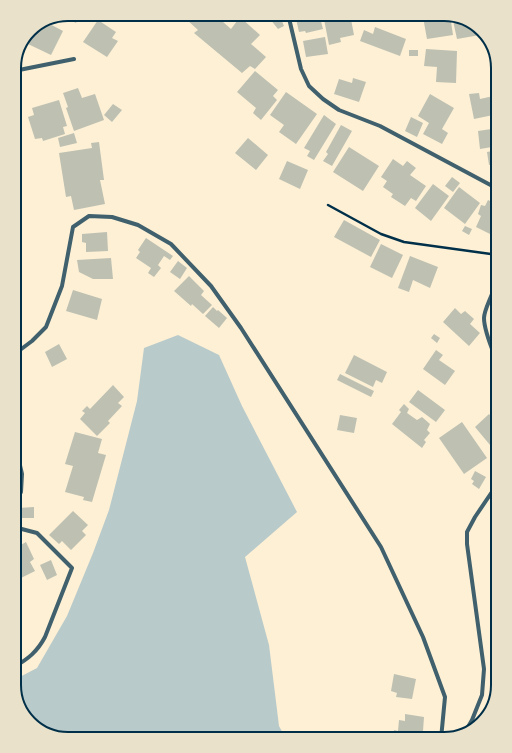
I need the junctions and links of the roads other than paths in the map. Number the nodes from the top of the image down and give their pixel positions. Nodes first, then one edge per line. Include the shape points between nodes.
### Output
1 (290, 21) edge
2 (74, 59) dead end
3 (21, 70) edge
4 (491, 185) edge
5 (491, 299) edge
6 (491, 345) edge
7 (21, 349) edge
8 (21, 470) edge
9 (21, 492) edge
10 (491, 493) edge
11 (21, 528) edge
12 (21, 663) edge
13 (469, 725) edge
14 (442, 732) edge

1 - 4 street via 301,69 309,86 323,99 339,110 380,126
2 - 3 street
5 - 6 street via 484,317
7 - 14 street via 46,327 62,286 73,226 89,216 112,217 138,225 171,244 211,286 236,322 381,547 423,637 445,697
8 - 9 street
10 - 13 street via 467,532 484,669 482,695
11 - 12 street via 37,533 72,568 45,637 39,648

